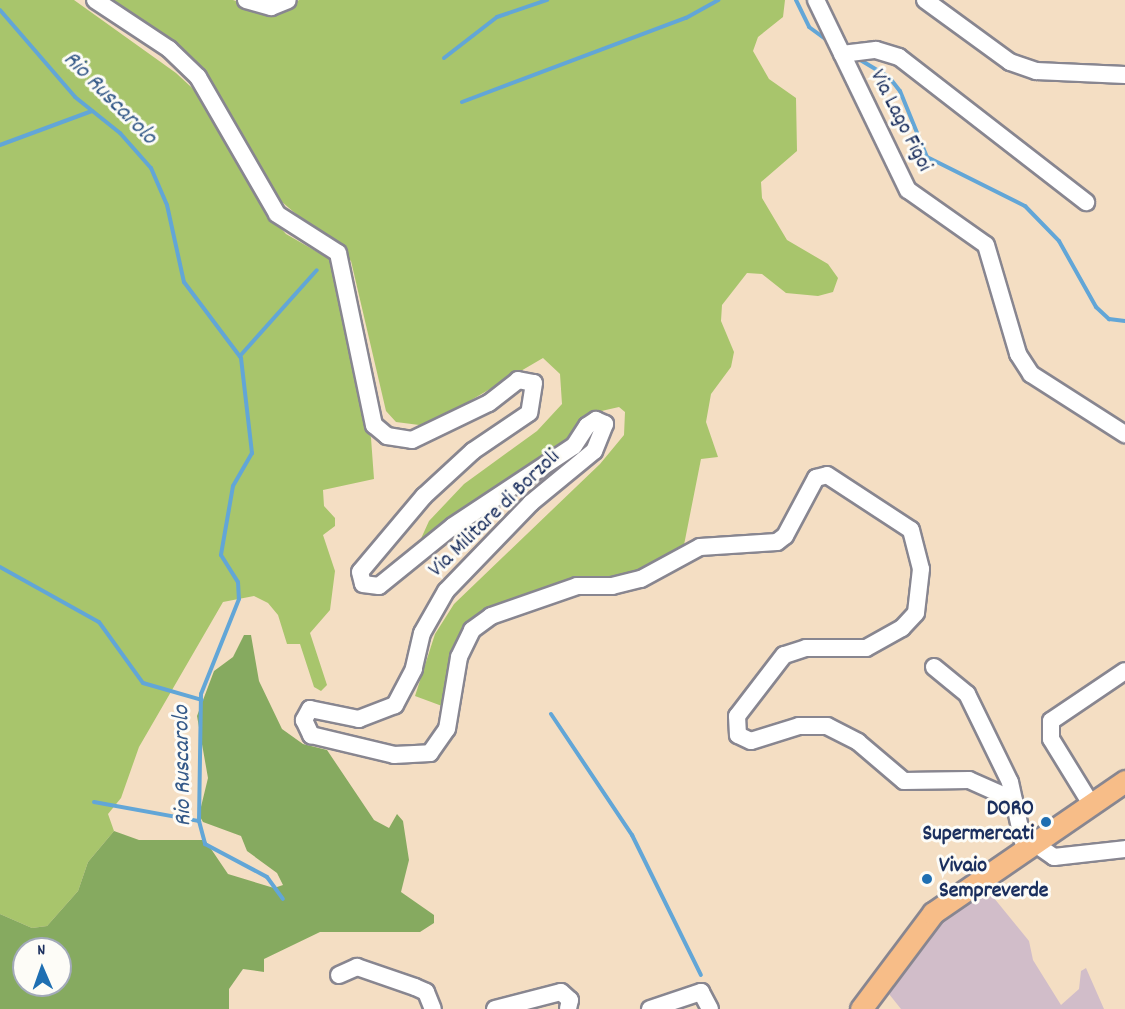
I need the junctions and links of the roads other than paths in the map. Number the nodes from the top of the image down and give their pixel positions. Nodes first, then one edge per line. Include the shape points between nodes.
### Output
1 (95, 0) edge
2 (246, 0) edge
3 (288, 0) edge
4 (816, 0) edge
5 (925, 0) edge
6 (842, 54) junction
7 (1125, 75) edge
8 (1086, 202) dead end
9 (1125, 434) edge
10 (934, 667) dead end
11 (1125, 671) edge
12 (1125, 782) edge
13 (1014, 800) junction
14 (1091, 804) junction
15 (1028, 843) junction
16 (1125, 849) edge
17 (339, 975) dead end
18 (875, 999) edge
19 (433, 1009) edge
20 (495, 1009) edge
21 (568, 1009) edge
22 (650, 1009) edge
23 (710, 1009) edge
24 (861, 1009) edge

1 - 13 street, Via Militare di Borzoli via 169,49 198,77 276,214 338,253 374,425 387,436 412,440 489,403 518,380 534,383 529,413 473,451 424,496 360,572 363,584 379,586 453,526 574,446 587,426 596,420 605,424 594,451 531,503 446,591 422,633 414,669 395,705 359,719 310,709 304,720 311,735 394,755 430,753 447,729 459,657 472,630 491,616 577,586 612,586 641,579 700,548 777,542 785,536 816,478 827,475 911,530 921,569 916,613 897,632 867,648 806,648 784,655 737,716 736,731 751,741 799,726 827,726 858,742 904,781 969,780
2 - 3 street via 271,7
4 - 6 street, Via Lago Figoi
5 - 7 street via 1010,62 1036,71
6 - 8 street, Via Lago Figoi via 876,50 899,57
6 - 9 street, Via Lago Figoi via 908,189 986,245 1018,354 1031,374
10 - 13 street via 968,694
11 - 14 street via 1051,721 1051,739
12 - 14 main road
13 - 15 street
14 - 15 main road
15 - 16 street via 1054,857
15 - 18 main road via 933,913
17 - 19 street via 357,967 415,987 426,992
18 - 24 main road
20 - 21 street via 561,992 570,1000
22 - 23 street via 701,993

